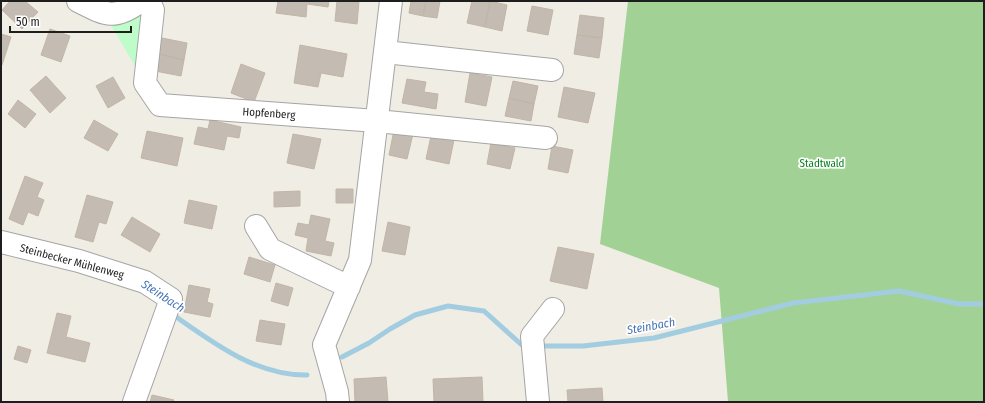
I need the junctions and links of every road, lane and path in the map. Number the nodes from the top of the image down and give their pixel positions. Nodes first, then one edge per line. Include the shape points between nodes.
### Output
1 (78, 1) edge
2 (141, 1) edge
3 (149, 1) edge
4 (391, 1) edge
5 (385, 52) junction
6 (552, 70) dead end
7 (377, 121) junction
8 (546, 138) dead end
9 (256, 226) dead end
10 (1, 242) edge
11 (349, 287) junction
12 (553, 309) dead end
13 (134, 402) edge
14 (338, 402) edge
15 (538, 402) edge

1 - 2 street via 105,15 126,12
3 - 7 street, Hopfenberg via 153,10 145,83 160,104
4 - 5 street
5 - 6 street
5 - 7 street
7 - 8 street, Hopfenberg
7 - 11 street via 360,260
9 - 11 street via 270,249
10 - 13 street, Steinbecker Mühlenweg via 79,261 145,282 171,299
11 - 14 street via 324,345
12 - 15 street via 533,346

